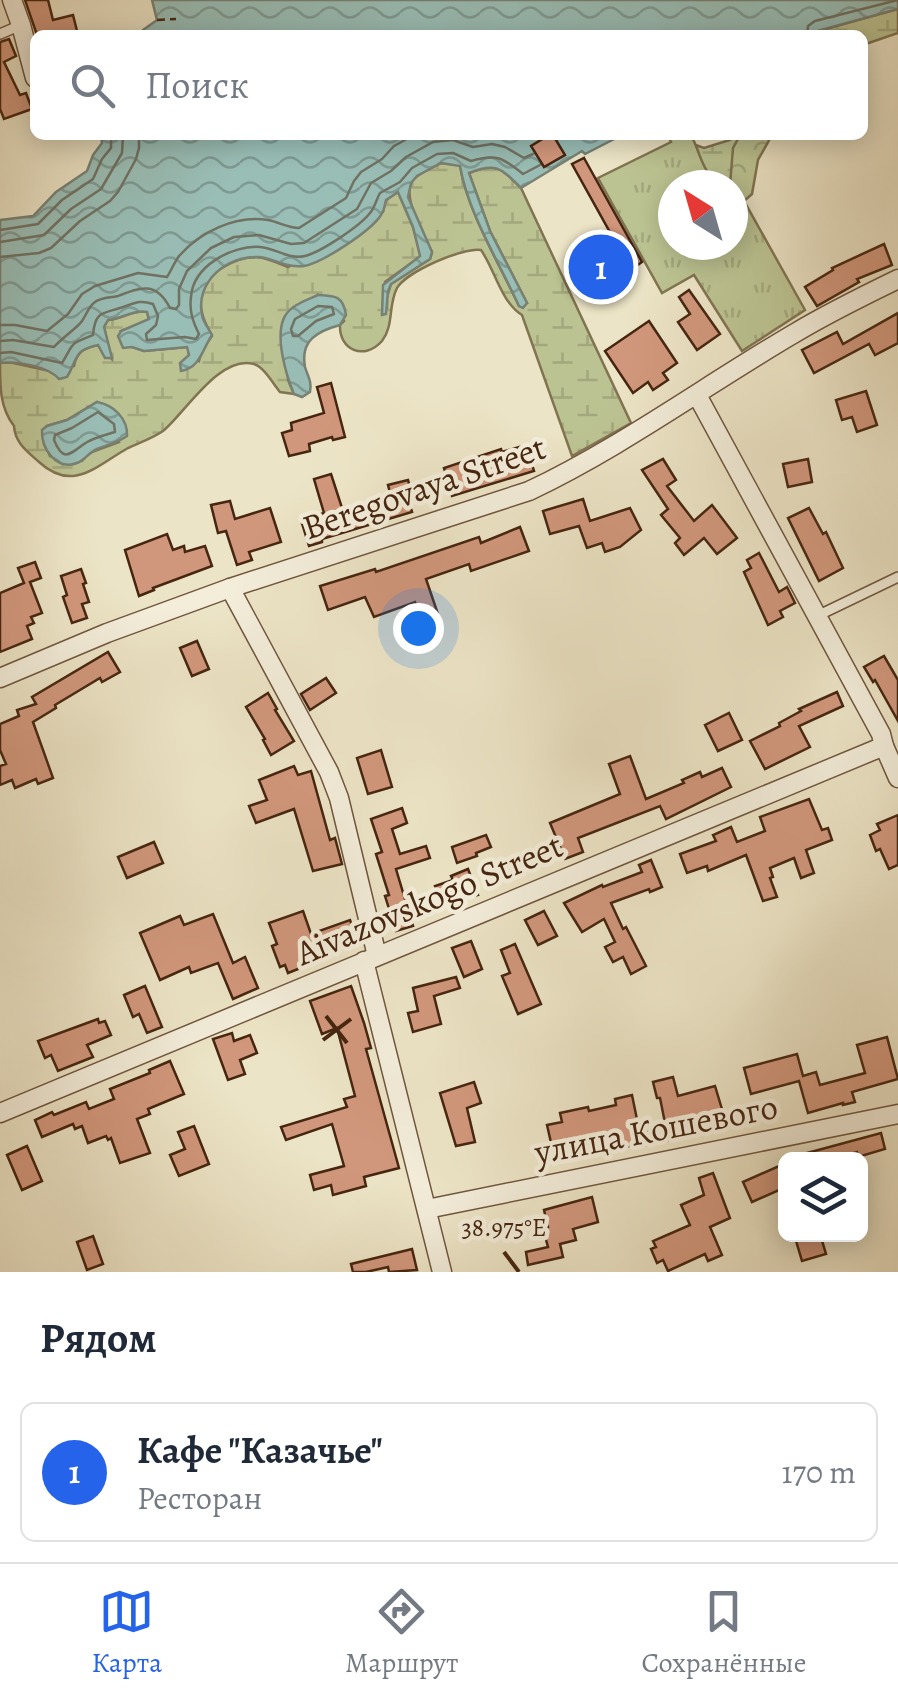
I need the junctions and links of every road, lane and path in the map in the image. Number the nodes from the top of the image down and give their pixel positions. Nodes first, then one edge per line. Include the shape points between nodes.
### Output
1 (12, 0) edge
2 (157, 20) dead end
3 (176, 20) dead end
4 (21, 25) junction
5 (0, 34) edge
6 (30, 59) edge
7 (898, 279) edge
8 (697, 395) junction
9 (898, 577) edge
10 (230, 588) junction
11 (817, 616) junction
12 (0, 678) edge
13 (888, 735) edge
14 (898, 778) edge
15 (371, 959) junction
16 (0, 1113) edge
17 (898, 1114) edge
18 (427, 1209) junction
19 (442, 1272) edge

1 - 4 street
2 - 3 path
4 - 5 lane
4 - 6 street
7 - 8 street, Beregovaya Street via 796,332
8 - 10 street, Beregovaya Street via 529,491
8 - 11 street
9 - 11 lane
10 - 12 street, Beregovaya Street
10 - 15 street via 339,798
11 - 13 street
13 - 14 street
13 - 15 street, Aivazovskogo Street
15 - 16 street, Aivazovskogo Street
15 - 18 street
17 - 18 street, улица Кошевого
18 - 19 street

